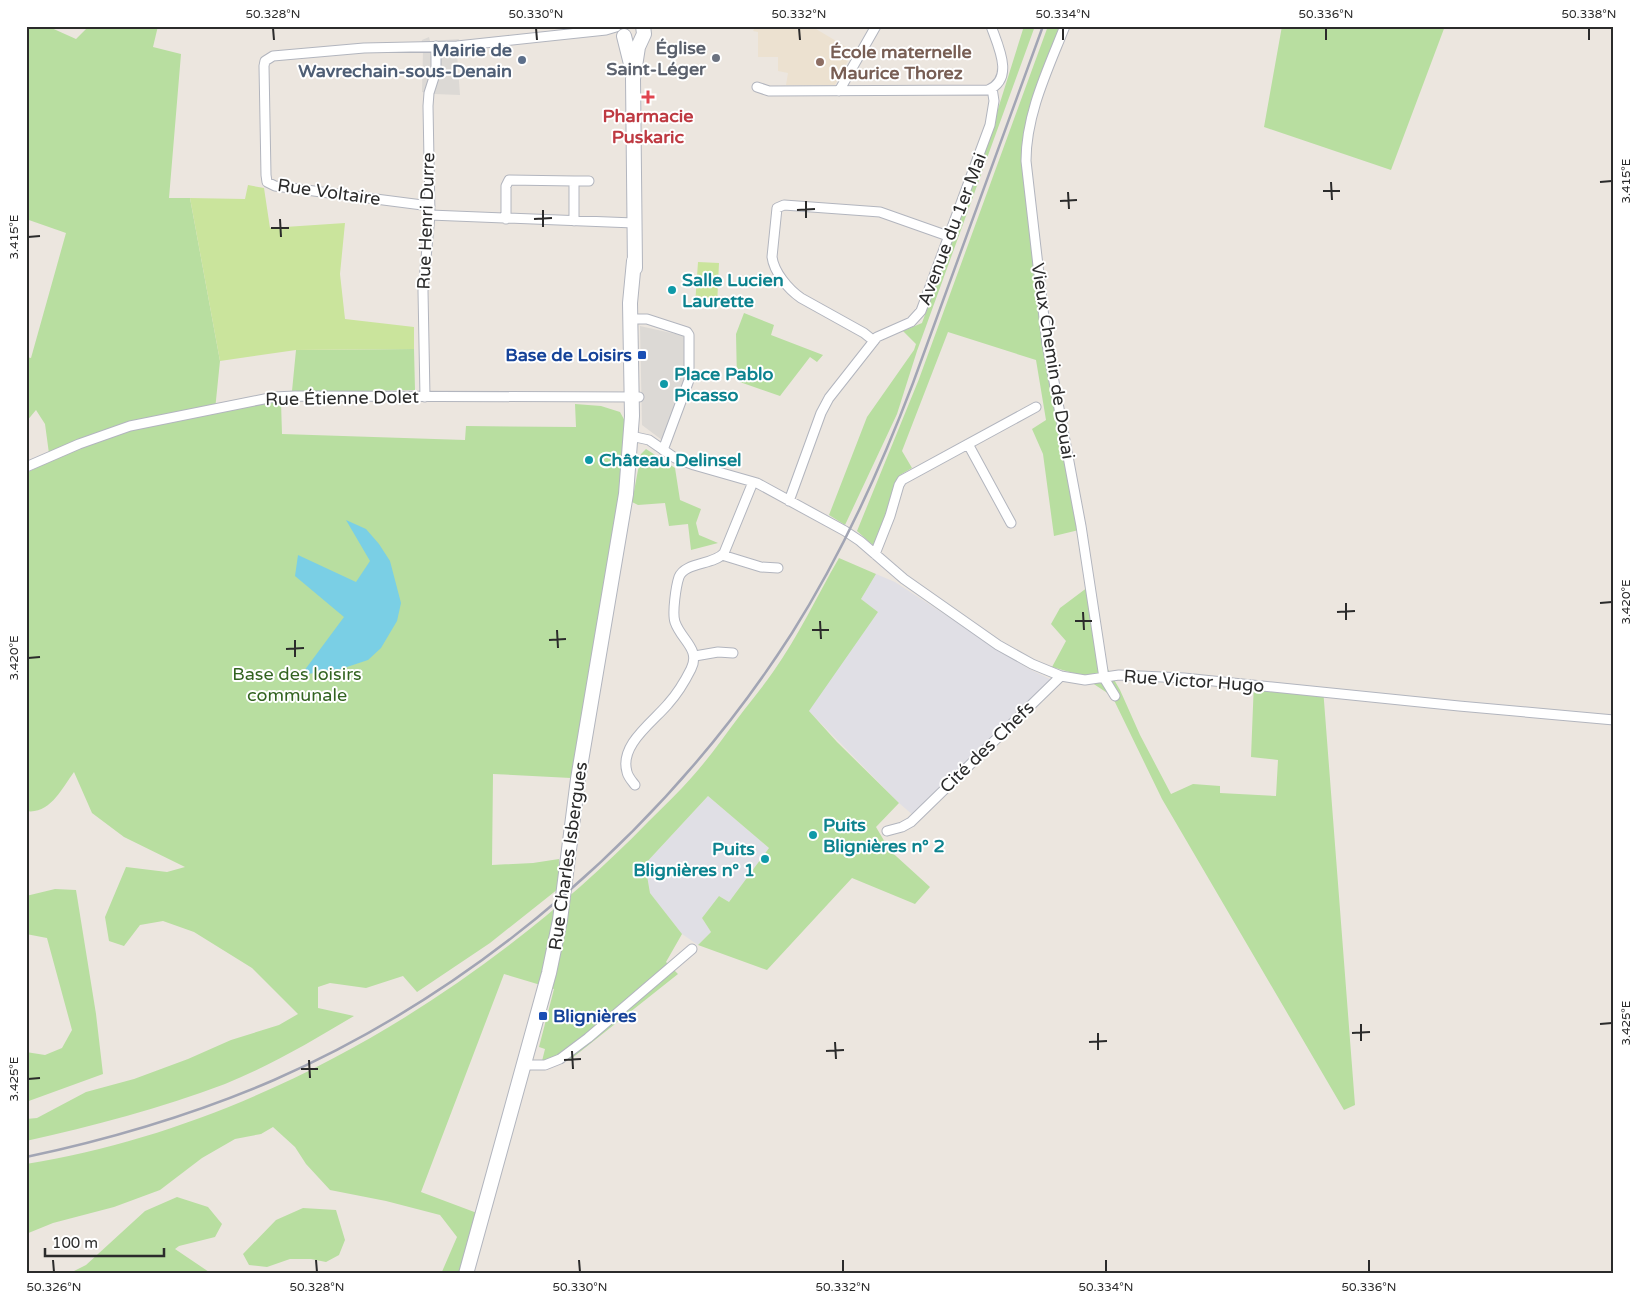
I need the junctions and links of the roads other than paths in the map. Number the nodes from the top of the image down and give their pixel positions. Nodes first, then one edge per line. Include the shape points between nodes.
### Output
1 (876, 26) edge
2 (991, 26) edge
3 (1065, 26) edge
4 (619, 30) edge
5 (644, 31) edge
6 (436, 46) junction
7 (633, 79) junction
8 (758, 87) dead end
9 (992, 88) junction
10 (839, 91) junction
11 (574, 181) junction
12 (589, 181) dead end
13 (430, 206) junction
14 (430, 216) junction
15 (506, 219) junction
16 (574, 221) junction
17 (634, 223) junction
18 (948, 236) junction
19 (633, 318) junction
20 (874, 341) junction
21 (425, 397) junction
22 (636, 397) junction
23 (1036, 407) dead end
24 (634, 436) junction
25 (968, 444) junction
26 (663, 450) junction
27 (26, 467) edge
28 (753, 482) junction
29 (789, 501) junction
30 (1011, 523) dead end
31 (875, 554) junction
32 (722, 555) junction
33 (778, 568) dead end
34 (732, 653) dead end
35 (695, 656) junction
36 (1060, 676) junction
37 (1104, 678) junction
38 (1115, 696) dead end
39 (1614, 720) edge
40 (635, 786) dead end
41 (887, 831) dead end
42 (692, 949) dead end
43 (524, 1065) junction
44 (466, 1274) edge

1 - 10 street
2 - 9 street via 1003,67 1000,79
3 - 37 street, Vieux Chemin de Douai via 1032,118 1026,161 1047,344
4 - 5 main road via 633,41
4 - 6 street, Rue Voltaire
4 - 7 main road, Rue Charles Isbergues via 629,51
5 - 7 main road, Rue Charles Isbergues via 637,50
6 - 13 street, Rue Henri Durre via 436,71 428,106
6 - 13 street, Rue Voltaire via 273,56 265,61 264,66 267,182 275,186
7 - 17 main road, Rue Charles Isbergues
8 - 10 street
9 - 10 street via 985,91
9 - 18 street, Avenue du 1er Mai via 994,101 990,125
11 - 12 street
11 - 15 street via 508,180
11 - 16 street
13 - 14 street, Rue Henri Durre
14 - 15 street
14 - 21 street, Rue Henri Durre via 424,286
15 - 16 street
16 - 17 street
17 - 19 main road, Rue Charles Isbergues
18 - 20 street, Avenue du 1er Mai via 919,314 911,322 884,333
18 - 20 street via 880,212 784,205 777,208 772,257 777,272 800,298
19 - 22 main road, Rue Charles Isbergues
19 - 26 street via 687,332 689,337 689,380
20 - 29 street, Avenue du 1er Mai via 826,402
21 - 22 street, Rue Étienne Dolet
21 - 27 street, Rue Étienne Dolet via 295,396 259,400 130,426
22 - 24 main road, Rue Charles Isbergues
23 - 25 street
24 - 26 street, Rue Victor Hugo via 649,440
24 - 43 main road, Rue Charles Isbergues via 577,785 555,948
25 - 30 street
25 - 31 street via 902,480
26 - 28 street, Rue Victor Hugo via 694,466
28 - 29 street, Rue Victor Hugo
28 - 32 street
29 - 31 street, Rue Victor Hugo via 852,536
31 - 36 street, Rue Victor Hugo via 904,579 998,644
32 - 33 street via 761,568
32 - 35 street via 684,571 678,579 674,618
34 - 35 street
35 - 40 street via 674,697 631,745 626,769
36 - 37 street, Rue Victor Hugo via 1079,680
36 - 41 street, Cité des Chefs via 911,822
37 - 38 street, Vieux Chemin de Douai
37 - 39 street, Rue Victor Hugo via 1124,675 1184,678
42 - 43 street via 560,1059 545,1066
43 - 44 main road, Rue Charles Isbergues

